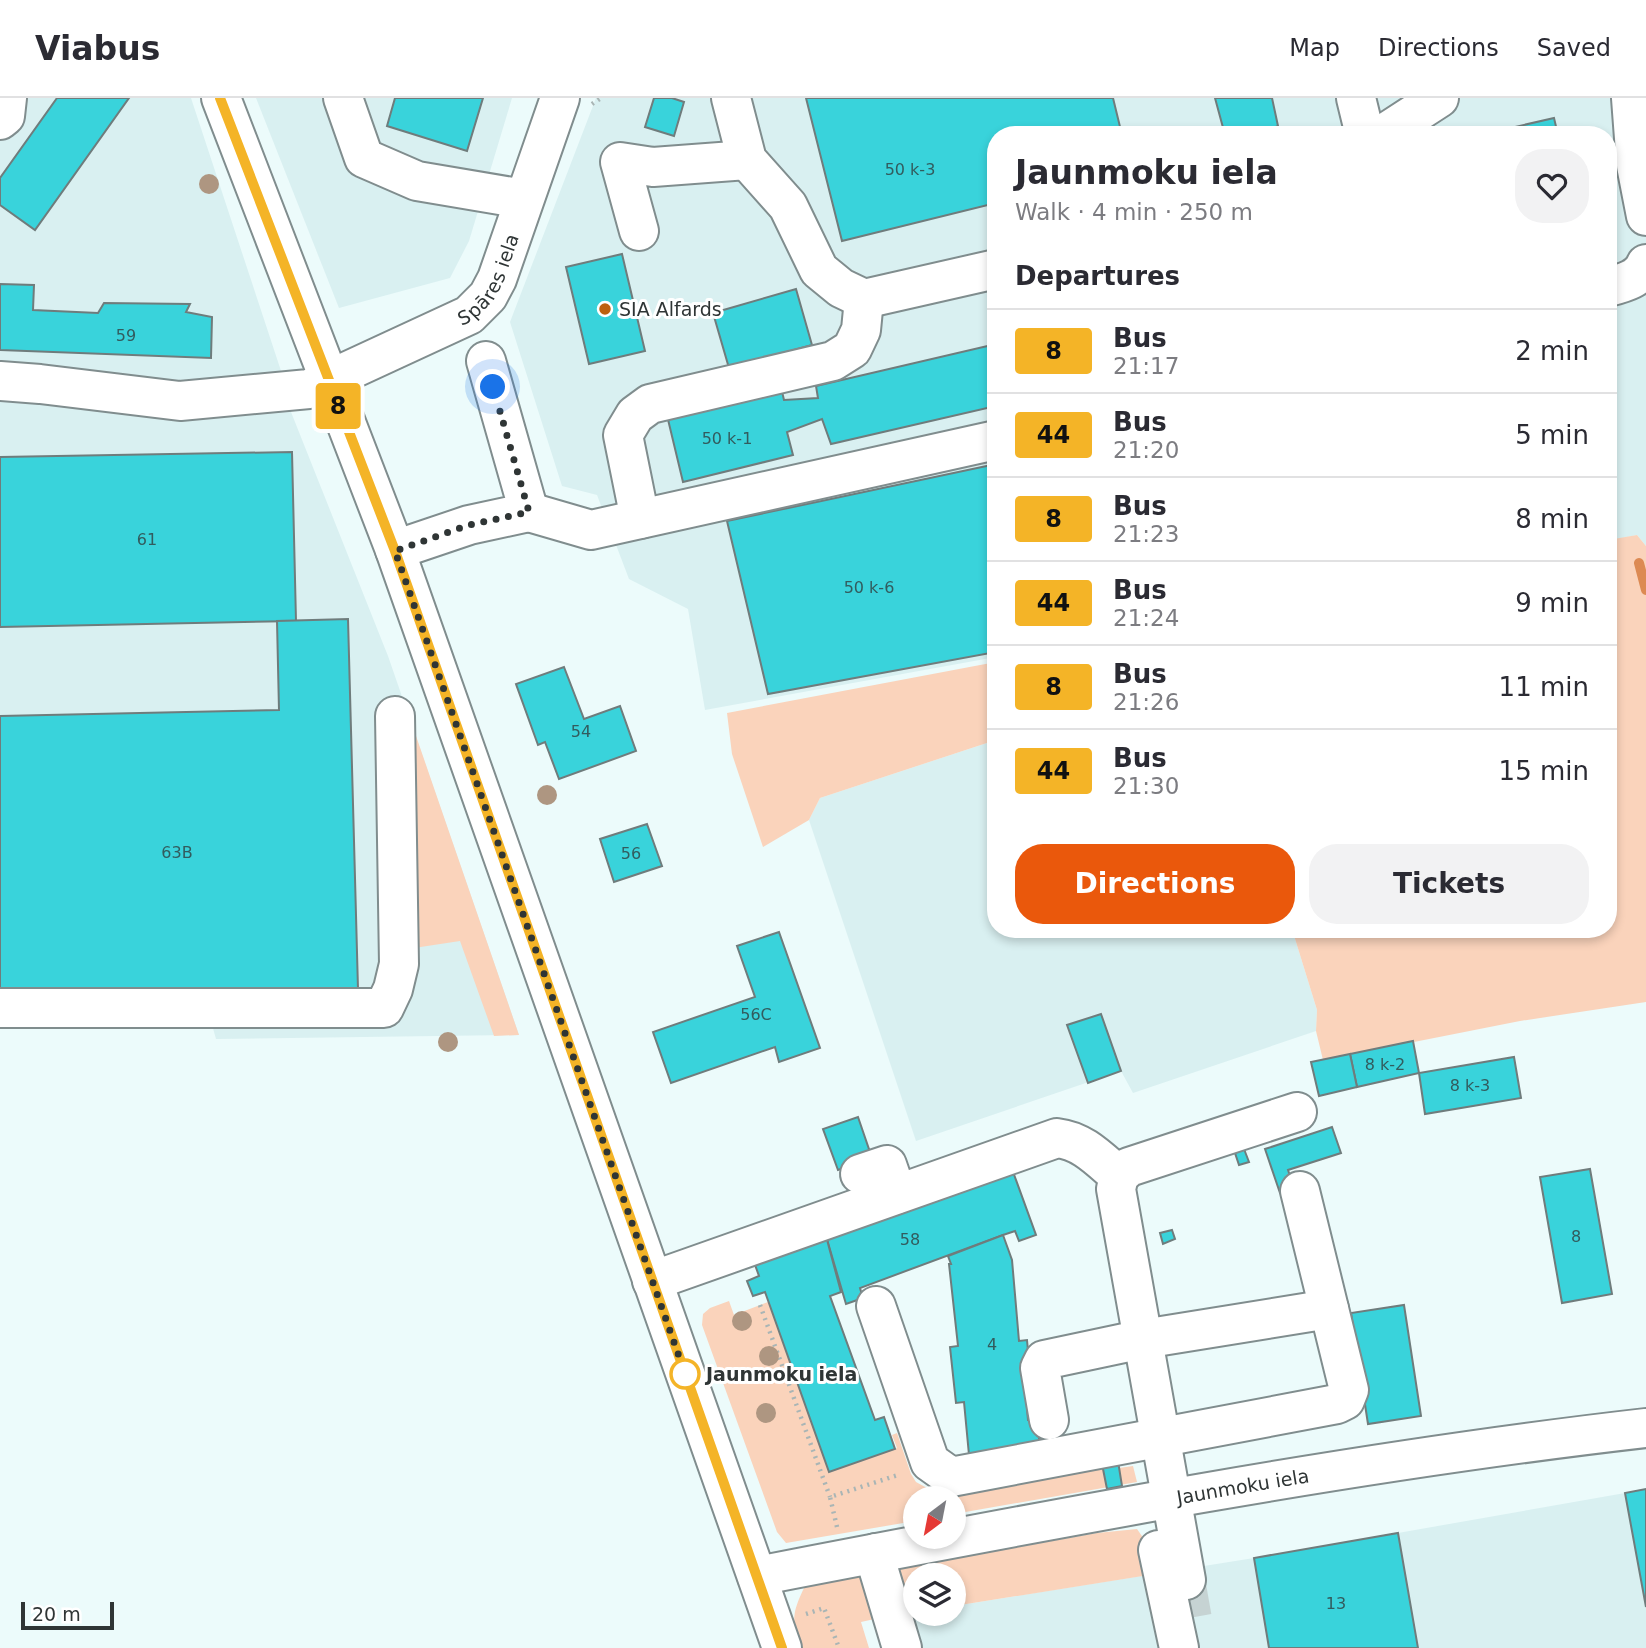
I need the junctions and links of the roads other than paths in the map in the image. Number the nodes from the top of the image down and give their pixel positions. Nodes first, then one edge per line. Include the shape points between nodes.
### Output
1 (7, 98) edge
2 (220, 98) edge
3 (343, 98) edge
4 (560, 98) edge
5 (731, 98) edge
6 (1356, 98) edge
7 (1439, 98) edge
8 (1631, 98) edge
9 (0, 120) edge
10 (1363, 126) edge
11 (1396, 126) edge
12 (747, 160) junction
13 (524, 199) junction
14 (1646, 216) edge
15 (639, 231) dead end
16 (987, 271) edge
17 (1645, 272) edge
18 (1617, 284) edge
19 (864, 299) junction
20 (486, 362) dead end
21 (328, 380) junction
22 (0, 382) edge
23 (987, 442) edge
24 (529, 512) junction
25 (640, 519) junction
26 (395, 551) junction
27 (395, 716) dead end
28 (0, 1008) edge
29 (1297, 1112) dead end
30 (1119, 1176) junction
31 (1300, 1191) dead end
32 (652, 1281) junction
33 (876, 1306) dead end
34 (1329, 1309) junction
35 (1143, 1339) junction
36 (1049, 1420) dead end
37 (1646, 1428) edge
38 (1162, 1438) junction
39 (1161, 1501) junction
40 (876, 1553) junction
41 (757, 1576) junction
42 (1186, 1580) tunnel mouth
43 (1191, 1642) edge
44 (782, 1648) edge
45 (902, 1648) edge

1 - 9 street via 5,116
2 - 21 street
3 - 13 street via 364,159 417,181
4 - 13 street, Spāres iela
5 - 12 street
6 - 10 street
7 - 11 street
8 - 14 street
12 - 15 street via 653,167 620,162
12 - 19 street via 788,206 819,270
13 - 21 street, Spāres iela via 497,279 469,315
16 - 19 street
17 - 18 street
19 - 25 street via 861,330 852,349 832,361 650,404 635,415 623,435
20 - 24 street
21 - 22 street, Spāres iela via 309,389 180,401
21 - 26 street
23 - 25 street
24 - 25 street via 591,530
24 - 26 street via 469,525
26 - 32 street
27 - 28 street via 399,964 384,1008
29 - 30 street via 1129,1167
30 - 32 street via 1081,1144 1057,1138 890,1171
30 - 35 street via 1116,1189
31 - 34 street
32 - 41 street
33 - 38 street via 930,1462 951,1477
34 - 35 street
34 - 38 street via 1349,1390 1345,1400
35 - 36 street via 1044,1360 1040,1368
35 - 38 street
37 - 39 street, Jaunmoku iela via 1527,1441
38 - 39 street
39 - 40 street, Jaunmoku iela
39 - 42 street
39 - 43 street via 1159,1557
40 - 41 street, Jaunmoku iela
40 - 45 street
41 - 44 street

